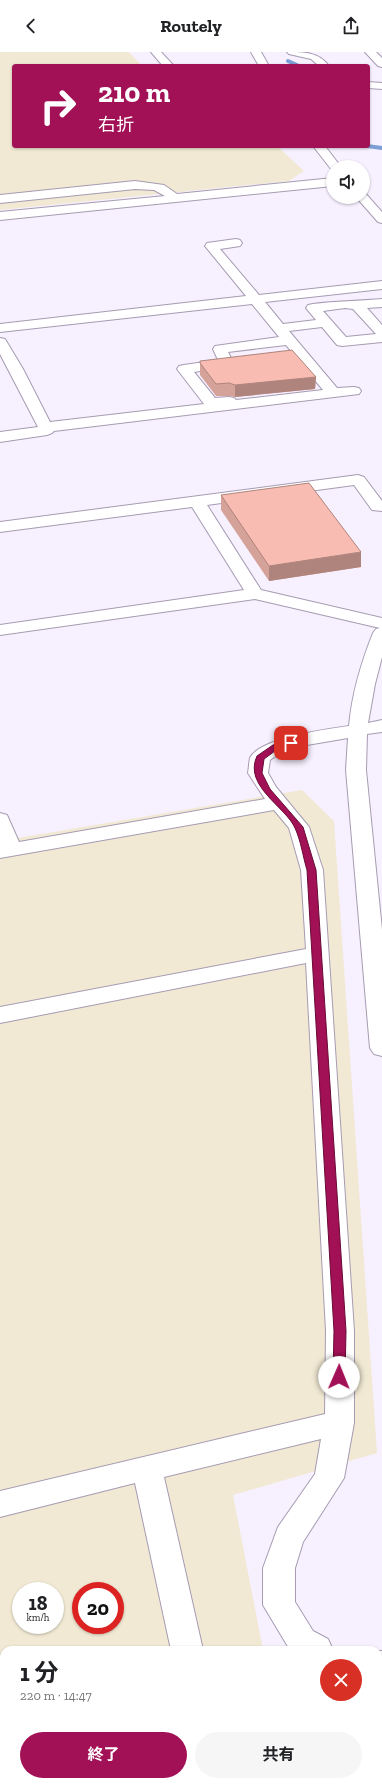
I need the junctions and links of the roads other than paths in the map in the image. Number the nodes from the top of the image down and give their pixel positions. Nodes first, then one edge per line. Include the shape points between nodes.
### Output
1 (156, 52) edge
2 (256, 52) edge
3 (292, 52) edge
4 (370, 52) edge
5 (167, 64) edge
6 (263, 64) edge
7 (323, 64) edge
8 (382, 64) edge
9 (370, 85) edge
10 (382, 86) edge
11 (321, 148) edge
12 (330, 160) edge
13 (326, 183) edge
14 (174, 198) junction
15 (0, 199) edge
16 (368, 204) edge
17 (0, 216) edge
18 (382, 219) edge
19 (236, 243) dead end
20 (382, 285) edge
21 (256, 298) junction
22 (382, 303) edge
23 (207, 304) junction
24 (357, 305) junction
25 (103, 316) junction
26 (199, 320) dead end
27 (325, 323) junction
28 (128, 327) dead end
29 (0, 328) edge
30 (280, 328) junction
31 (382, 333) edge
32 (382, 338) edge
33 (290, 340) junction
34 (0, 342) edge
35 (300, 353) junction
36 (285, 355) edge
37 (241, 360) edge
38 (226, 362) junction
39 (16, 369) junction
40 (0, 371) edge
41 (312, 391) edge
42 (354, 391) dead end
43 (333, 393) junction
44 (46, 427) junction
45 (0, 437) edge
46 (197, 501) junction
47 (378, 507) dead end
48 (0, 527) edge
49 (255, 594) junction
50 (382, 624) edge
51 (0, 630) edge
52 (382, 633) edge
53 (382, 726) edge
54 (357, 730) junction
55 (278, 803) junction
56 (0, 819) edge
57 (5, 851) edge
58 (316, 954) junction
59 (0, 1015) edge
60 (382, 1043) edge
61 (339, 1423) junction
62 (147, 1468) junction
63 (0, 1504) edge
64 (186, 1646) edge
65 (310, 1646) edge

1 - 5 street
2 - 6 street
3 - 7 street via 315,58
4 - 8 street
9 - 10 street
11 - 12 street
13 - 14 street
14 - 15 street via 167,190 155,186 135,185
14 - 17 street
16 - 18 street
19 - 21 street via 211,246
20 - 21 street
21 - 23 street
21 - 30 street
22 - 24 street
23 - 25 street
23 - 26 street
24 - 27 street via 313,308
24 - 31 street
25 - 28 street
25 - 29 street
27 - 30 street
27 - 32 street via 342,342
30 - 33 street
33 - 35 street
33 - 38 street via 220,349
34 - 39 street
35 - 36 street
35 - 43 street
37 - 38 street
38 - 41 street via 184,369 211,403
39 - 40 street
39 - 44 street
42 - 43 street
43 - 44 street
44 - 45 street via 47,430
46 - 47 street via 358,480
46 - 48 street
46 - 49 street
49 - 50 street
49 - 51 street
52 - 54 street via 363,686
53 - 54 street
54 - 55 street via 276,747 260,758 258,773 266,789
54 - 60 street via 356,770
55 - 57 street
55 - 58 street via 299,827 312,870
56 - 57 street
58 - 59 street
58 - 61 street via 340,1331
61 - 62 street
61 - 65 street via 329,1478 289,1537 279,1568 279,1605 302,1641
62 - 63 street
62 - 64 street

